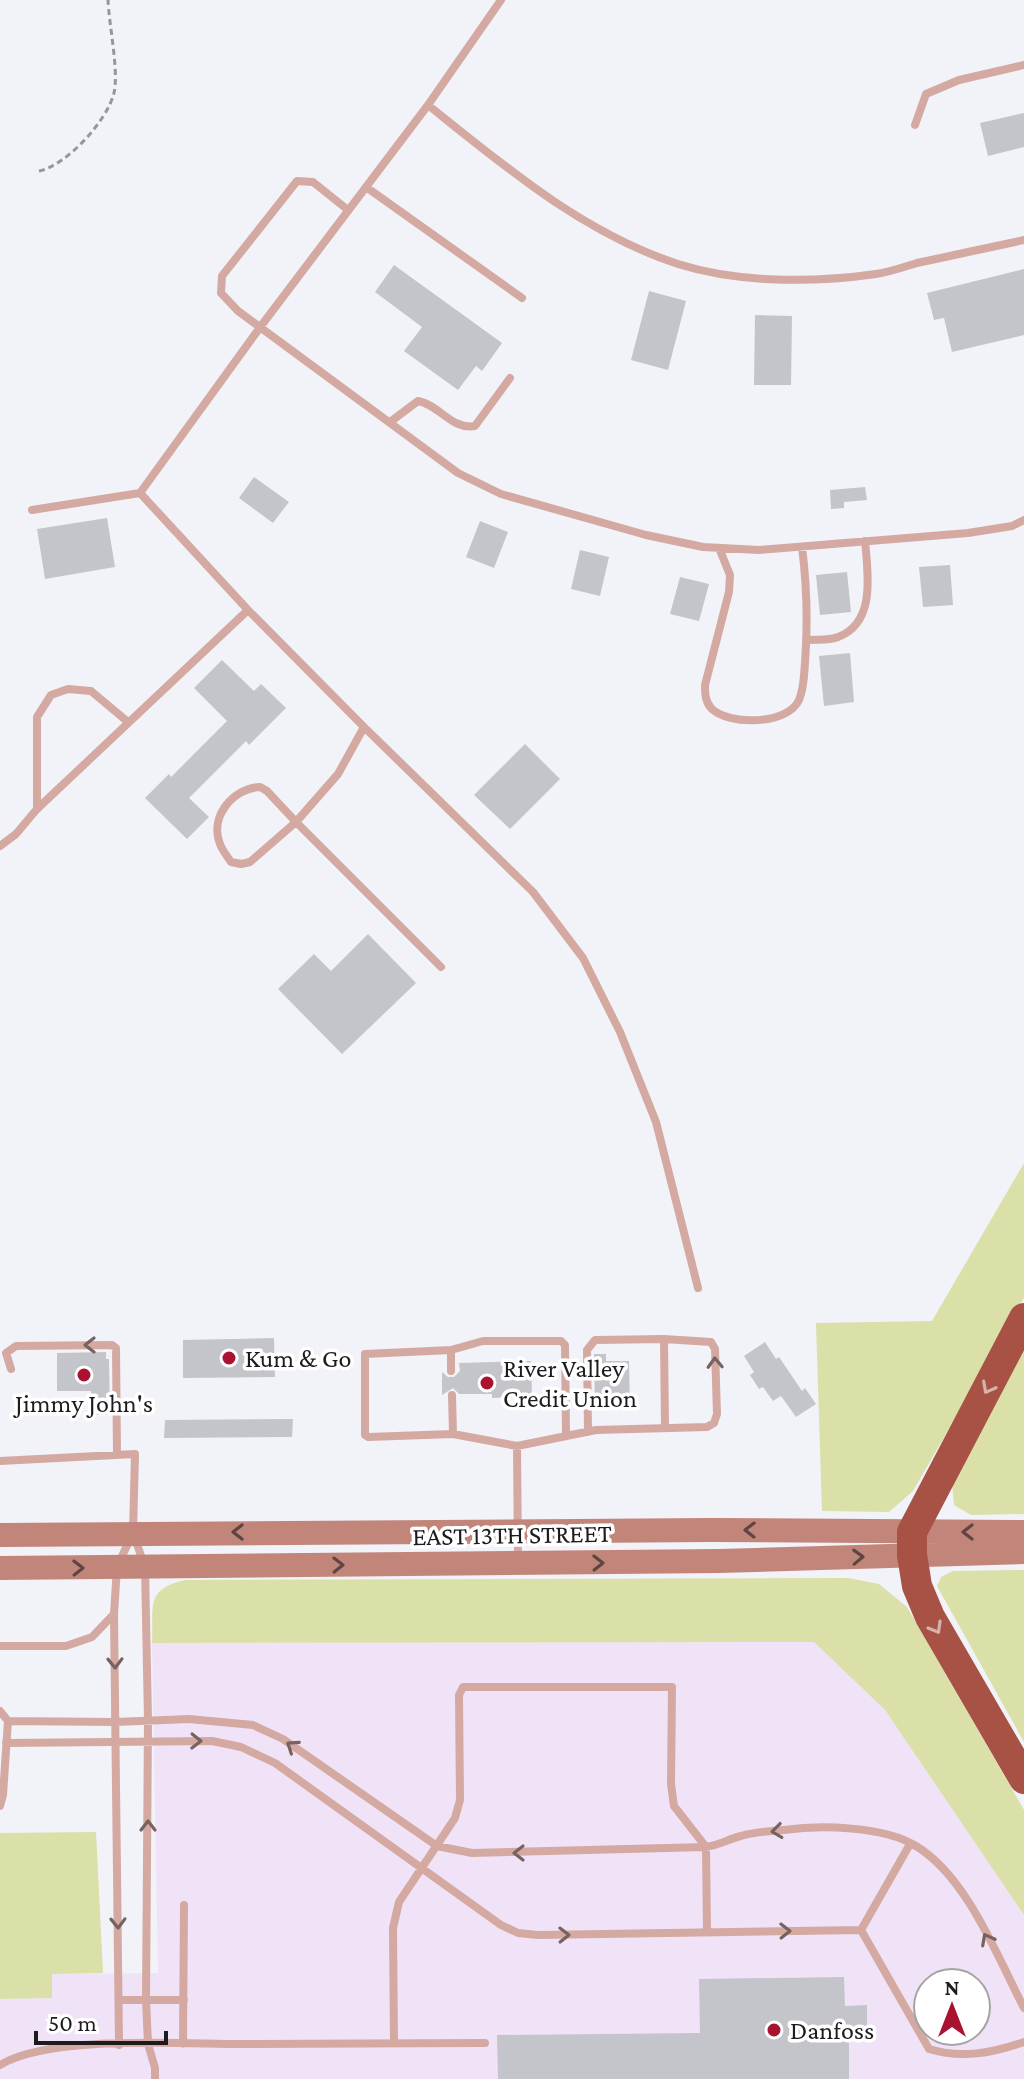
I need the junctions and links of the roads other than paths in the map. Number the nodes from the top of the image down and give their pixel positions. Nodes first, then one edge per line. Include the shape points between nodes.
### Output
1 (501, 0) edge
2 (1024, 65) edge
3 (428, 105) junction
4 (915, 125) dead end
5 (366, 187) junction
6 (348, 210) junction
7 (1024, 240) edge
8 (522, 298) dead end
9 (261, 326) junction
10 (510, 378) dead end
11 (390, 422) junction
12 (140, 493) junction
13 (32, 510) dead end
14 (1024, 520) edge
15 (865, 541) junction
16 (802, 547) junction
17 (719, 548) junction
18 (248, 610) junction
19 (806, 640) junction
20 (128, 722) junction
21 (364, 727) junction
22 (37, 809) junction
23 (296, 822) junction
24 (0, 846) edge
25 (441, 967) dead end
26 (698, 1288) dead end
27 (1024, 1318) edge
28 (664, 1339) junction
29 (451, 1350) junction
30 (11, 1369) dead end
31 (451, 1371) dead end
32 (452, 1395) dead end
33 (665, 1427) junction
34 (588, 1432) junction
35 (453, 1434) junction
36 (566, 1435) junction
37 (517, 1446) junction
38 (117, 1455) junction
39 (0, 1461) edge
40 (518, 1531) junction
41 (1024, 1532) edge
42 (133, 1533) junction
43 (0, 1535) edge
44 (912, 1544) junction
45 (1024, 1552) edge
46 (519, 1563) junction
47 (117, 1567) junction
48 (145, 1567) junction
49 (0, 1568) edge
50 (114, 1614) junction
51 (0, 1646) edge
52 (0, 1711) edge
53 (148, 1720) junction
54 (8, 1721) junction
55 (115, 1722) junction
56 (148, 1741) junction
57 (116, 1742) junction
58 (6, 1743) junction
59 (1024, 1779) edge
60 (0, 1806) edge
61 (910, 1844) junction
62 (437, 1846) junction
63 (706, 1847) junction
64 (421, 1869) junction
65 (184, 1905) dead end
66 (861, 1930) junction
67 (707, 1932) junction
68 (119, 2000) junction
69 (146, 2000) junction
70 (184, 2000) junction
71 (1024, 2008) edge
72 (1024, 2042) edge
73 (394, 2043) junction
74 (485, 2043) dead end
75 (148, 2044) junction
76 (183, 2044) junction
77 (119, 2045) junction
78 (0, 2065) edge
79 (155, 2079) edge

1 - 3 lane
2 - 4 lane via 959,80 926,94
3 - 5 lane
3 - 7 lane via 565,208 678,264 777,279 877,274
5 - 6 lane
5 - 8 lane
6 - 9 lane
6 - 9 lane via 313,182 297,181 222,276 221,293
9 - 11 lane
9 - 12 lane
10 - 11 lane via 475,426 459,426 418,401
11 - 17 lane via 458,473 501,494 646,535
12 - 13 lane
12 - 18 lane
14 - 15 lane via 968,533
15 - 16 lane
15 - 19 lane via 867,593 862,618 836,638
16 - 17 lane
16 - 19 lane
17 - 19 lane via 730,575 705,685 712,709 746,719 779,718 792,710 803,682
18 - 20 lane
18 - 21 lane
20 - 22 lane
20 - 22 lane via 91,691 68,689 51,695 37,717
21 - 23 lane via 338,774
21 - 26 lane via 533,892 583,958 656,1122
22 - 24 lane
23 - 23 lane via 250,862 231,862 219,844 217,830 230,798 249,788 267,791
23 - 25 lane
27 -> 44 highway
28 - 33 lane
33 -> 28 lane via 707,1427 717,1414 711,1342
28 - 34 lane via 591,1343
29 - 31 lane
29 - 35 lane via 365,1354 365,1435
29 - 36 lane via 483,1341 563,1342
38 -> 30 lane via 116,1348 16,1346 5,1357
32 - 35 lane
33 - 34 lane
34 - 36 lane
35 - 37 lane
36 - 37 lane
37 - 40 lane
38 - 39 lane
38 - 42 lane via 135,1454
40 -> 42 main road, EAST 13TH STREET
44 -> 40 main road, EAST 13TH STREET
40 - 46 lane
41 -> 44 main road, EAST 13TH STREET
42 - 43 main road, EAST 13TH STREET
42 - 47 lane
42 - 48 lane
44 - 45 main road, EAST 13TH STREET
46 -> 44 main road, EAST 13TH STREET via 719,1561
44 -> 59 highway via 917,1586 930,1617
48 -> 46 main road, EAST 13TH STREET
47 - 48 main road, EAST 13TH STREET
49 -> 47 main road, EAST 13TH STREET
47 - 50 lane
48 - 53 lane
50 - 51 lane via 92,1637 66,1646
50 -> 55 lane
52 - 54 lane
53 - 55 lane
53 - 56 lane
62 -> 53 lane via 283,1739 253,1725
54 - 55 lane
54 - 58 lane
55 - 57 lane
56 - 57 lane
56 -> 64 lane via 212,1741 241,1747 275,1763
69 -> 56 lane
57 - 58 lane
57 -> 68 lane
58 - 60 lane
61 -> 63 lane via 874,1832 788,1829
61 - 66 lane
71 -> 61 lane via 949,1875
63 -> 62 lane via 472,1853
62 - 63 lane via 460,1800 463,1687 668,1686 673,1691 674,1806
62 - 64 lane
63 - 67 lane
64 -> 67 lane via 518,1933
64 - 73 lane via 399,1902 393,1928
65 - 70 lane
67 -> 66 lane
66 - 72 lane via 929,2049 950,2055 993,2052
68 - 69 lane
68 - 77 lane
69 - 70 lane
69 - 75 lane
70 - 76 lane
73 - 74 lane
73 - 76 lane
75 - 76 lane
75 - 77 lane
75 - 79 lane
77 - 78 lane via 38,2049

